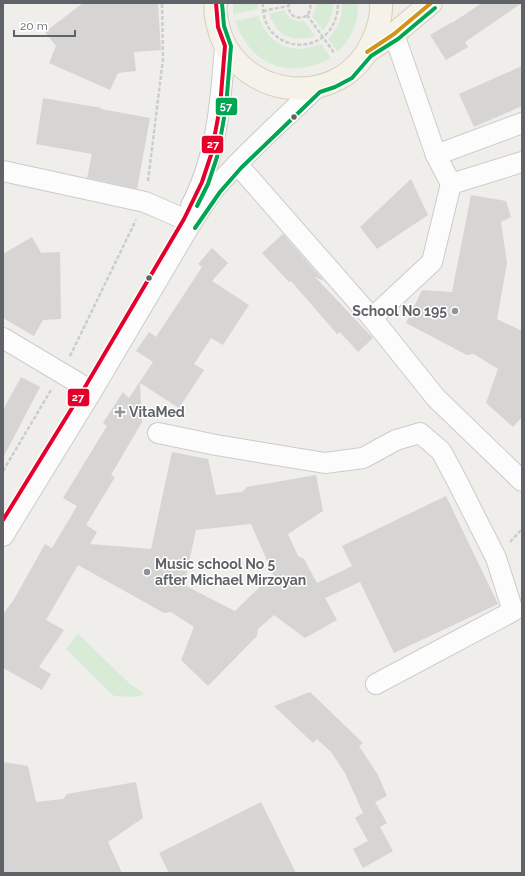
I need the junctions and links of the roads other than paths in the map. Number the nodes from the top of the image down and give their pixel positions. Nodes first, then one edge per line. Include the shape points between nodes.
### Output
1 (216, 3) edge
2 (381, 3) edge
3 (431, 3) edge
4 (394, 34) junction
5 (225, 46) junction
6 (368, 52) junction
7 (316, 87) junction
8 (522, 123) edge
9 (436, 155) junction
10 (522, 162) edge
11 (237, 164) junction
12 (3, 171) edge
13 (451, 184) junction
14 (184, 219) junction
15 (372, 318) junction
16 (3, 338) edge
17 (85, 387) junction
18 (158, 433) dead end
19 (522, 481) edge
20 (3, 520) edge
21 (3, 536) edge
22 (376, 684) dead end

1 - 5 main road via 218,27
2 - 6 main road via 378,31
3 - 4 main road
4 - 6 main road
4 - 9 street
5 - 7 main road via 242,67 264,82 290,89
5 - 14 street via 220,107 211,155 202,182
6 - 7 main road via 348,73 333,82
7 - 11 street
8 - 9 street
9 - 13 street
10 - 13 street
11 - 15 street
11 - 21 street via 215,188 190,225
12 - 14 street via 145,202
13 - 15 street via 432,262
14 - 17 street
15 - 19 street via 436,398
16 - 17 street
17 - 20 street
18 - 22 street via 325,463 364,458 396,440 420,433 441,451 496,558 513,611

